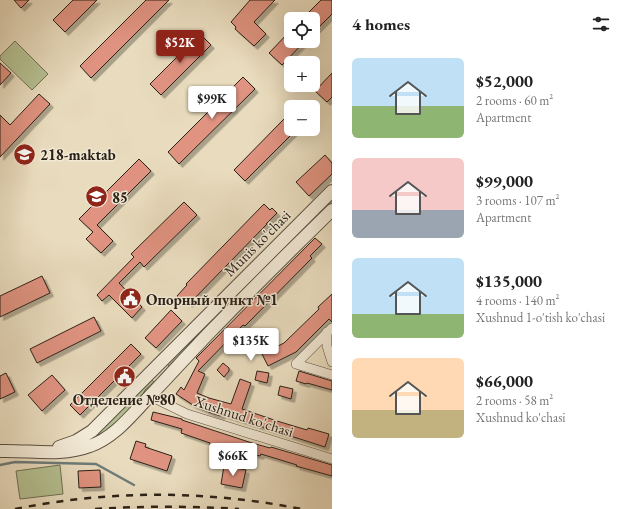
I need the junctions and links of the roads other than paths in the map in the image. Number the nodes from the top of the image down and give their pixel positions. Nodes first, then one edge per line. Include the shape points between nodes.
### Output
1 (332, 191) edge
2 (332, 210) edge
3 (200, 322) junction
4 (330, 330) edge
5 (210, 332) junction
6 (332, 362) edge
7 (154, 370) junction
8 (332, 375) edge
9 (165, 380) junction
10 (150, 396) junction
11 (0, 451) edge
12 (40, 452) junction
13 (332, 459) edge

1 - 3 street, Munis ko'chasi
2 - 5 street, Munis ko'chasi
3 - 5 street
3 - 7 street, Munis ko'chasi
4 - 6 street via 327,346
4 - 8 street via 296,364
5 - 9 street, Munis ko'chasi
7 - 9 street
7 - 12 street, Munis ko'chasi via 92,431 59,448
9 - 10 street, Munis ko'chasi
10 - 12 street, Munis ko'chasi via 122,425 101,441 72,451
10 - 13 street, Xushnud ko'chasi via 187,414
11 - 12 street, Munis ko'chasi

